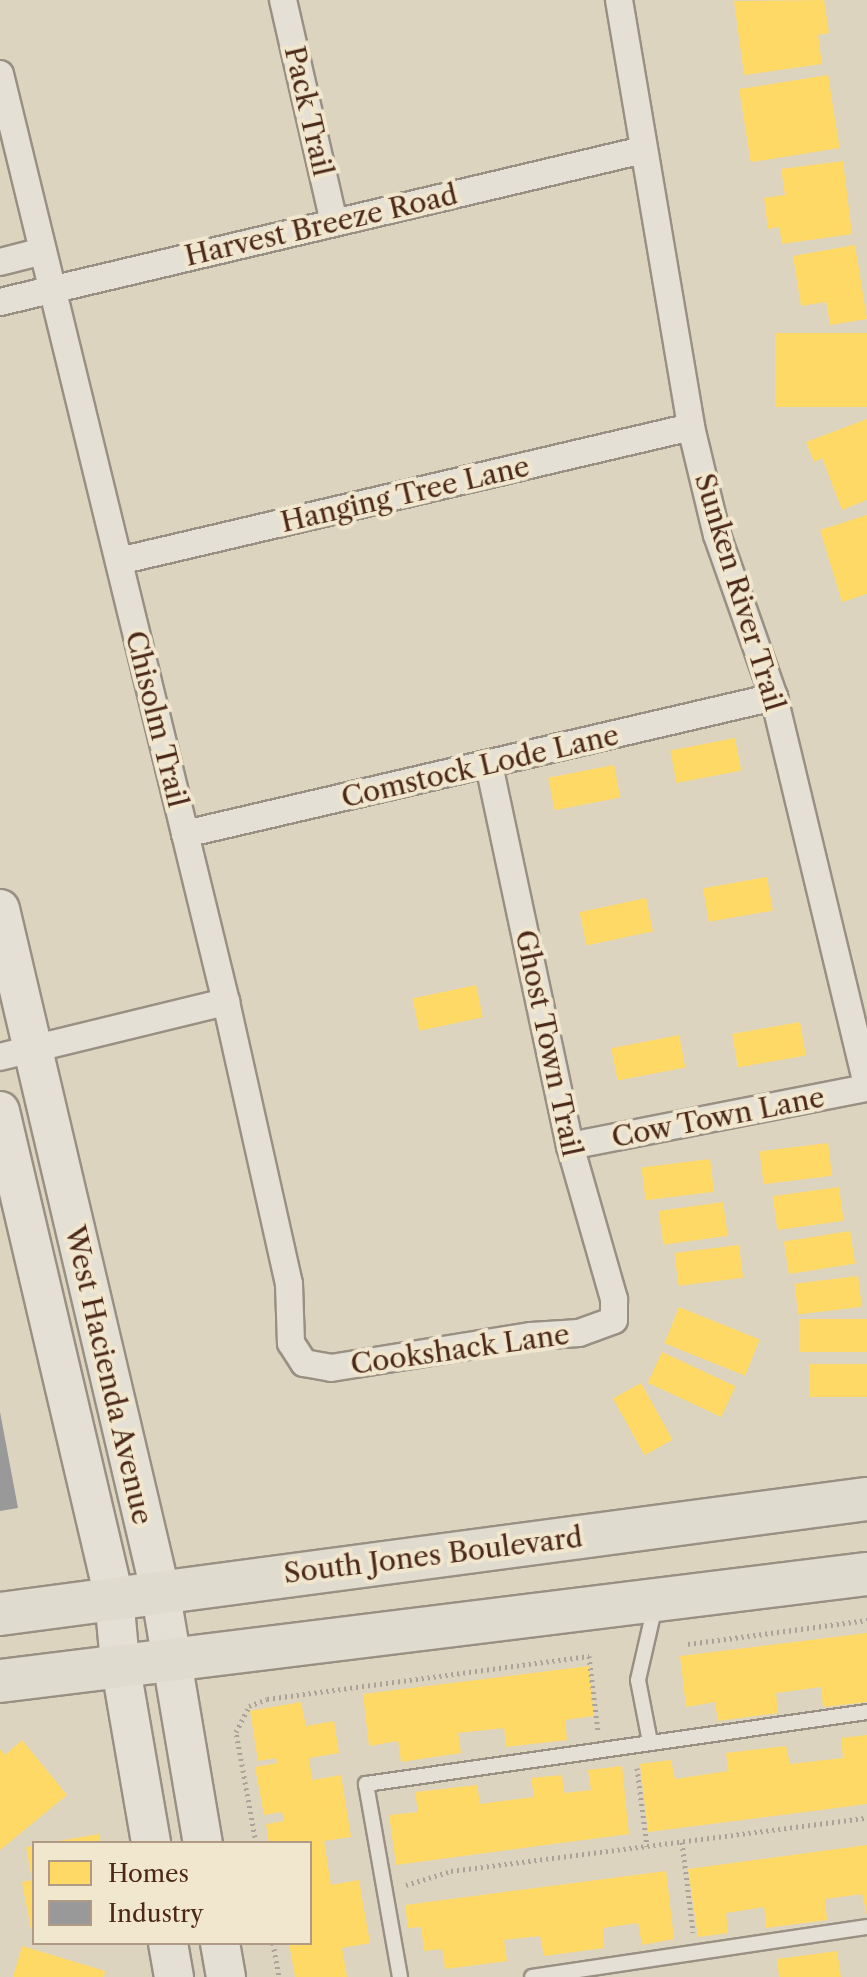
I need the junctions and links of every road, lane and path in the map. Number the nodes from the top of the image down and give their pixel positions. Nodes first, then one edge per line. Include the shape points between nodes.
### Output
1 (283, 0) edge
2 (619, 0) edge
3 (0, 74) edge
4 (643, 150) junction
5 (334, 222) junction
6 (43, 251) junction
7 (0, 262) edge
8 (52, 289) junction
9 (0, 302) edge
10 (691, 427) junction
11 (119, 561) junction
12 (774, 697) junction
13 (489, 764) junction
14 (185, 834) junction
15 (0, 909) edge
16 (226, 1002) junction
17 (16, 1053) edge
18 (867, 1087) edge
19 (0, 1111) edge
20 (570, 1146) junction
21 (614, 1320) joint
22 (304, 1363) joint
23 (867, 1499) edge
24 (867, 1574) edge
25 (160, 1590) junction
26 (114, 1597) junction
27 (656, 1601) junction
28 (0, 1614) edge
29 (867, 1620) edge
30 (688, 1644) dead end
31 (172, 1656) junction
32 (120, 1663) junction
33 (0, 1681) edge
34 (867, 1712) edge
35 (650, 1742) junction
36 (615, 1747) junction
37 (867, 1818) edge
38 (151, 1841) edge
39 (203, 1841) edge
40 (256, 1841) edge
41 (682, 1842) junction
42 (647, 1846) junction
43 (385, 1889) junction
44 (867, 1927) edge
45 (168, 1945) edge
46 (220, 1945) edge
47 (273, 1945) edge
48 (670, 1956) junction
49 (174, 1977) edge
50 (226, 1977) edge
51 (279, 1977) edge
52 (400, 1977) edge
53 (532, 1977) edge

1 - 5 street, Pack Trail
2 - 4 street, Sunken River Trail
3 - 6 street, Chisolm Trail
4 - 5 street, Harvest Breeze Road
4 - 10 street, Sunken River Trail
5 - 8 street, Harvest Breeze Road
6 - 7 street
6 - 8 street, Chisolm Trail
8 - 9 street, Harvest Breeze Road
8 - 11 street, Chisolm Trail
10 - 11 street, Hanging Tree Lane
10 - 12 street, Sunken River Trail via 717,535
11 - 14 street, Chisolm Trail
12 - 13 street, Comstock Lode Lane
12 - 18 street, Sunken River Trail
13 - 14 street, Comstock Lode Lane
13 - 20 street, Ghost Town Trail
14 - 16 street, Chisolm Trail
15 - 17 main road, West Hacienda Avenue
16 - 17 street
16 - 22 street, Chisolm Trail via 289,1284 291,1343
17 - 25 main road, West Hacienda Avenue
18 - 20 street, Cow Town Lane
19 - 26 main road, West Hacienda Avenue
20 - 21 street, Ghost Town Trail via 614,1299
21 - 22 street, Cookshack Lane via 579,1333 331,1368
23 - 25 main road, South Jones Boulevard
24 - 27 main road
25 - 26 main road, South Jones Boulevard
25 - 31 main road, West Hacienda Avenue
26 - 28 main road, South Jones Boulevard
26 - 32 main road, West Hacienda Avenue
27 - 31 main road
27 - 35 lane via 638,1680
29 - 30 path
31 - 32 main road
31 - 39 main road, West Hacienda Avenue
32 - 33 main road
32 - 38 main road, West Hacienda Avenue
34 - 35 lane
35 - 36 lane
36 - 40 path via 599,1733 589,1656 267,1699 249,1706 236,1732
36 - 42 path via 637,1767
36 - 43 lane via 366,1784
37 - 41 path
41 - 42 path
41 - 48 path via 693,1935
42 - 43 path via 451,1871
43 - 52 lane
44 - 48 lane
45 - 49 main road
46 - 50 main road
47 - 51 path
48 - 53 lane

